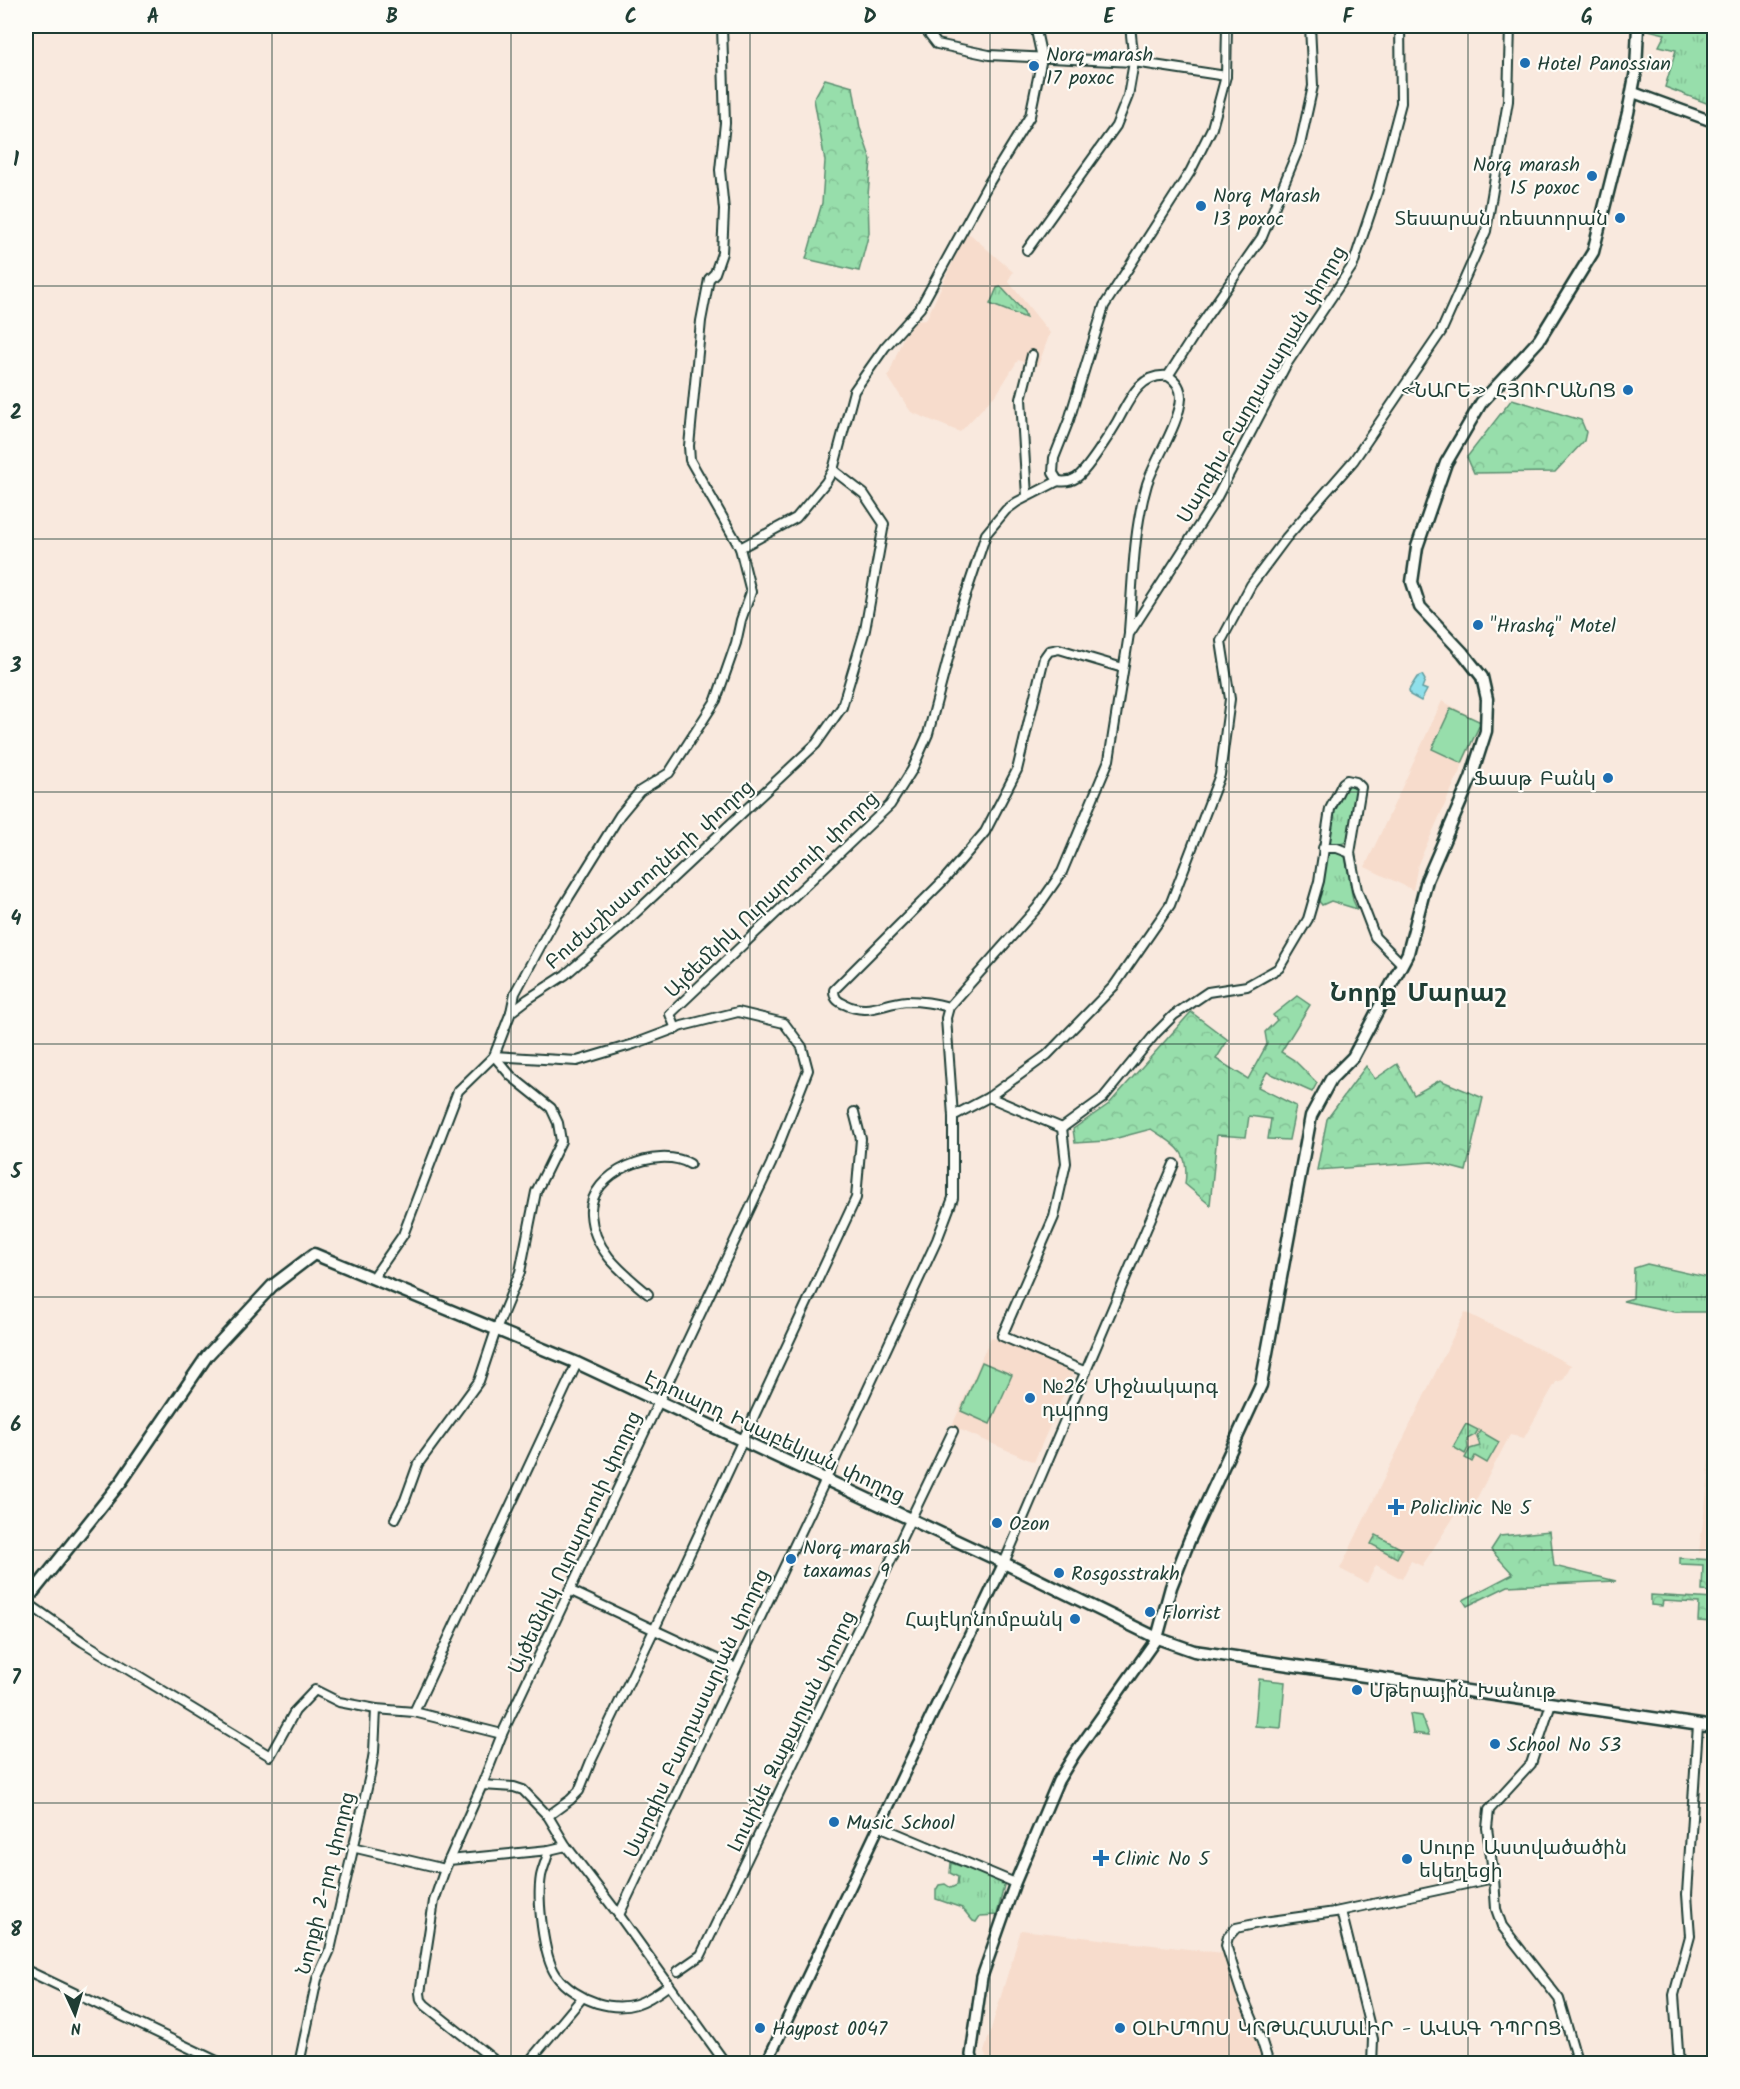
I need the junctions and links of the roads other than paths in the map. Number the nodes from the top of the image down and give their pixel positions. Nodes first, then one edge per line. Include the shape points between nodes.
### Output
1 (722, 26) edge
2 (923, 26) edge
3 (1035, 26) edge
4 (1130, 26) edge
5 (1227, 26) edge
6 (1310, 26) edge
7 (1400, 26) edge
8 (1510, 26) edge
9 (1638, 26) edge
10 (1042, 58) junction
11 (1134, 62) junction
12 (1226, 76) junction
13 (1632, 92) junction
14 (1714, 122) edge
15 (1027, 250) dead end
16 (1032, 355) dead end
17 (1168, 376) junction
18 (833, 470) junction
19 (1058, 481) junction
20 (1027, 496) junction
21 (740, 548) junction
22 (1129, 634) junction
23 (1123, 668) junction
24 (1323, 848) junction
25 (1350, 853) junction
26 (1402, 964) junction
27 (949, 1007) junction
28 (511, 1012) junction
29 (676, 1029) junction
30 (494, 1056) junction
31 (989, 1097) junction
32 (854, 1112) dead end
33 (953, 1116) junction
34 (1062, 1128) junction
35 (690, 1164) dead end
36 (1174, 1164) dead end
37 (374, 1278) junction
38 (648, 1294) dead end
39 (496, 1330) junction
40 (577, 1363) junction
41 (1086, 1372) junction
42 (658, 1402) junction
43 (953, 1431) dead end
44 (742, 1440) junction
45 (826, 1479) junction
46 (395, 1519) dead end
47 (911, 1519) junction
48 (1004, 1563) junction
49 (569, 1590) junction
50 (26, 1602) edge
51 (654, 1630) junction
52 (1157, 1638) junction
53 (736, 1668) junction
54 (1551, 1704) junction
55 (376, 1709) junction
56 (414, 1712) junction
57 (1698, 1725) junction
58 (1714, 1727) edge
59 (502, 1734) junction
60 (482, 1785) junction
61 (548, 1816) junction
62 (879, 1826) junction
63 (566, 1846) junction
64 (352, 1847) junction
65 (549, 1850) junction
66 (449, 1860) junction
67 (445, 1869) junction
68 (1494, 1878) junction
69 (1015, 1883) junction
70 (1341, 1911) junction
71 (619, 1915) junction
72 (26, 1970) edge
73 (678, 1971) dead end
74 (669, 1985) junction
75 (582, 1998) junction
76 (973, 2059) edge
77 (223, 2064) edge
78 (299, 2064) edge
79 (499, 2064) edge
80 (527, 2064) edge
81 (726, 2064) edge
82 (766, 2064) edge
83 (1269, 2064) edge
84 (1372, 2064) edge
85 (1578, 2064) edge
86 (1679, 2064) edge

1 - 21 street via 722,253 709,279 701,321 689,446 690,460
2 - 10 street via 937,44 989,55
3 - 10 street
4 - 11 street
5 - 12 street
6 - 17 street via 1312,86 1300,145 1262,237
7 - 22 street, Սարգիս Բաղդասարյան փողոց via 1401,103 1353,265 1286,365 1216,499
8 - 31 street via 1508,101 1486,231 1441,332 1354,460 1251,585 1221,641 1230,699 1220,775 1170,905 1114,986 1047,1054
9 - 13 main road
10 - 11 street
10 - 18 street via 1030,116 920,308 885,347 854,391
11 - 12 street
11 - 15 street via 1116,126
12 - 19 street via 1212,128 1190,172 1104,306 1054,458 1053,473
13 - 14 street
13 - 26 main road via 1593,252 1539,340 1481,403 1446,463 1417,547 1412,582 1420,607 1482,677 1488,722 1471,778 1427,880
16 - 20 street via 1021,399
17 - 19 street, Այծեմնիկ Ուրարտուի փողոց via 1155,376 1139,386 1081,474 1072,480
17 - 22 street via 1179,385 1180,402 1139,515
18 - 21 street via 796,518
18 - 28 street, Բուժաշխատողների փողոց via 864,494 884,524 865,630 842,707 816,744 615,932 565,975
19 - 20 street, Այծեմնիկ Ուրարտուի փողոց
20 - 29 street, Այծեմնիկ Ուրարտուի փողոց via 1006,510 986,534 928,734 890,805 670,1014
21 - 28 street via 750,592 716,700 669,773 640,791 620,815 514,993
22 - 23 street, Սարգիս Բաղդասարյան փողոց
23 - 27 street, Սարգիս Բաղդասարյան փողոց via 1109,760 1062,872 1037,908
23 - 27 street via 1059,649 1049,651 1044,658 1017,770 985,832 833,994 839,1002 857,1010 907,1001
24 - 25 street
24 - 25 street via 1330,809 1347,780 1360,784 1361,790
24 - 34 street via 1319,882 1308,919 1279,968 1247,986 1208,992 1174,1015 1103,1098
25 - 26 street via 1357,890 1376,937
26 - 52 main road via 1353,1057 1331,1079 1311,1116 1261,1385 1189,1541
27 - 33 street, Սարգիս Բաղդասարյան փողոց via 946,1018
28 - 30 street
29 - 30 street via 577,1061
29 - 42 street, Այծեմնիկ Ուրարտուի փողոց via 738,1012 784,1023 802,1047 808,1070 757,1196
30 - 37 street via 458,1090 403,1235
30 - 39 street via 511,1076 551,1108 561,1141 536,1192 520,1272
31 - 33 street
31 - 34 street
32 - 44 street via 861,1139 856,1198
33 - 45 street, Սարգիս Բաղդասարյան փողոց via 952,1198 937,1240
34 - 41 street via 1066,1163 1054,1217 1002,1336
35 - 38 street via 664,1157 623,1168 608,1178 592,1202 594,1228 607,1255
36 - 41 street
37 - 39 main road, Էդուարդ Իսաբեկյան փողոց
37 - 50 main road, Էդուարդ Իսաբեկյան փողոց via 314,1254 272,1286 207,1356 121,1482
39 - 40 main road, Էդուարդ Իսաբեկյան փողոց
39 - 46 street via 479,1381 418,1464
40 - 42 main road, Էդուարդ Իսաբեկյան փողոց
40 - 56 street
41 - 48 street
42 - 44 main road, Էդուարդ Իսաբեկյան փողոց
42 - 49 street, Այծեմնիկ Ուրարտուի փողոց
43 - 47 street, Լուսինե Զաքարյան փողոց
44 - 45 main road, Էդուարդ Իսաբեկյան փողոց
44 - 51 street
45 - 47 main road, Էդուարդ Իսաբեկյան փողոց
45 - 53 street, Սարգիս Բաղդասարյան փողոց
47 - 48 main road, Էդուարդ Իսաբեկյան փողոց
47 - 73 street, Լուսինե Զաքարյան փողոց via 701,1955
48 - 52 main road, Էդուարդ Իսաբեկյան փողոց
48 - 62 street
49 - 51 street
49 - 59 street, Այծեմնիկ Ուրարտուի փողոց
50 - 55 street via 84,1643 270,1756 295,1711 315,1690 339,1702
51 - 53 street
51 - 61 street via 579,1791
52 - 54 main road, Էդուարդ Իսաբեկյան փողոց via 1204,1654
52 - 69 street via 1058,1781
53 - 71 street, Սարգիս Բաղդասարյան փողոց
54 - 57 main road, Էդուարդ Իսաբեկյան փողոց
54 - 68 street via 1531,1764 1489,1810 1487,1828
55 - 56 street
55 - 64 street, Նորքի 2-րդ փողոց via 370,1775
56 - 59 street
57 - 58 main road, Էդուարդ Իսաբեկյան փողոց
57 - 86 street via 1687,1894 1689,1936 1674,1995
59 - 60 street, Այծեմնիկ Ուրարտուի փողոց
60 - 61 street via 523,1790
60 - 66 street, Այծեմնիկ Ուրարտուի փողոց
61 - 63 street
62 - 69 street
62 - 82 street
63 - 65 street
63 - 71 street
64 - 67 street
64 - 78 street, Նորքի 2-րդ փողոց via 330,1950 318,1979
65 - 66 street
65 - 75 street via 540,1894 548,1957 557,1977
66 - 67 street, Այծեմնիկ Ուրարտուի փողոց
67 - 79 street, Այծեմնիկ Ուրարտուի փողոց via 432,1911 421,2000
68 - 70 street
68 - 85 street via 1496,1910 1502,1926 1559,1999
69 - 76 street via 982,1977
70 - 83 street via 1236,1928 1228,1937 1226,1946
70 - 84 street via 1373,2039
71 - 74 street
72 - 77 street
74 - 75 street via 650,1999 628,2006 608,2006
74 - 81 street
75 - 80 street

